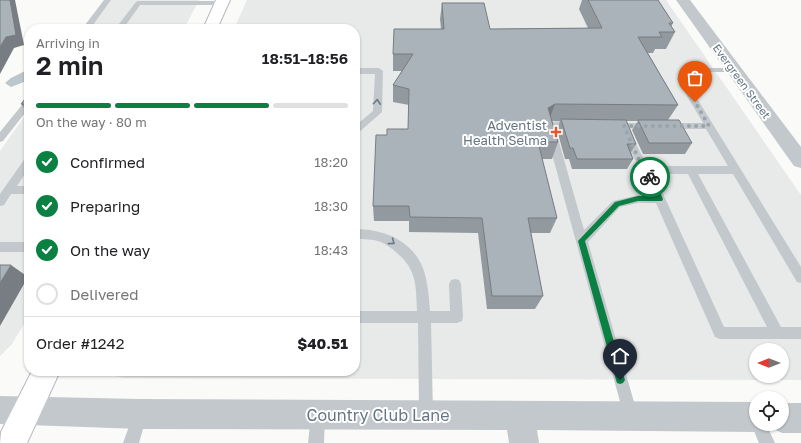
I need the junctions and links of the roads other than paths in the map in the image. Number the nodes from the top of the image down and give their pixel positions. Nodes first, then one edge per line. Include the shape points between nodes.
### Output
1 (108, 0) edge
2 (683, 0) edge
3 (222, 1) edge
4 (90, 24) edge
5 (123, 24) edge
6 (212, 24) edge
7 (733, 70) junction
8 (360, 71) edge
9 (24, 108) edge
10 (586, 125) edge
11 (609, 126) edge
12 (624, 126) junction
13 (709, 126) junction
14 (360, 127) edge
15 (0, 139) edge
16 (801, 161) edge
17 (24, 167) edge
18 (647, 170) junction
19 (691, 170) junction
20 (736, 170) junction
21 (8, 190) junction
22 (24, 190) edge
23 (660, 199) junction
24 (0, 202) edge
25 (360, 234) edge
26 (582, 241) junction
27 (0, 247) edge
28 (24, 247) edge
29 (801, 278) edge
30 (455, 284) dead end
31 (360, 317) edge
32 (424, 317) junction
33 (777, 332) junction
34 (801, 332) edge
35 (42, 376) edge
36 (13, 411) edge
37 (140, 414) junction
38 (318, 415) junction
39 (426, 416) junction
40 (631, 416) junction
41 (789, 418) edge
42 (801, 418) edge
43 (749, 419) edge
44 (522, 430) edge
45 (764, 431) edge
46 (12, 443) edge
47 (131, 443) edge
48 (316, 443) edge
49 (767, 443) edge

1 - 4 lane
2 - 7 street, Evergreen Street
3 - 5 lane via 138,3
3 - 6 street
7 - 13 lane via 688,70 681,79
7 - 16 street, Evergreen Street
14 -> 8 lane via 377,112 379,71
9 - 15 lane
10 - 26 lane via 548,125
11 - 12 lane
12 - 13 lane
12 - 18 lane via 638,158
13 - 20 lane
17 - 21 lane
18 - 19 lane
18 - 23 lane
19 - 20 lane
19 - 33 lane
20 - 29 lane
21 - 22 lane
21 - 24 lane
23 - 26 lane via 638,199 617,204
23 - 33 lane via 720,332
25 -> 32 lane via 390,239 413,260 420,282
26 - 40 lane
27 - 28 lane
30 - 32 lane via 457,317
31 - 32 lane
32 - 39 lane
33 - 34 lane
35 - 36 street
36 - 37 street, Country Club Lane
36 - 46 street
37 - 38 street, Country Club Lane
37 - 47 lane
38 - 39 street, Country Club Lane
38 - 48 lane
39 - 44 street, Country Club Lane
40 - 43 street, Country Club Lane
40 - 44 street, Country Club Lane
41 - 42 street, Country Club Lane
45 - 49 lane

